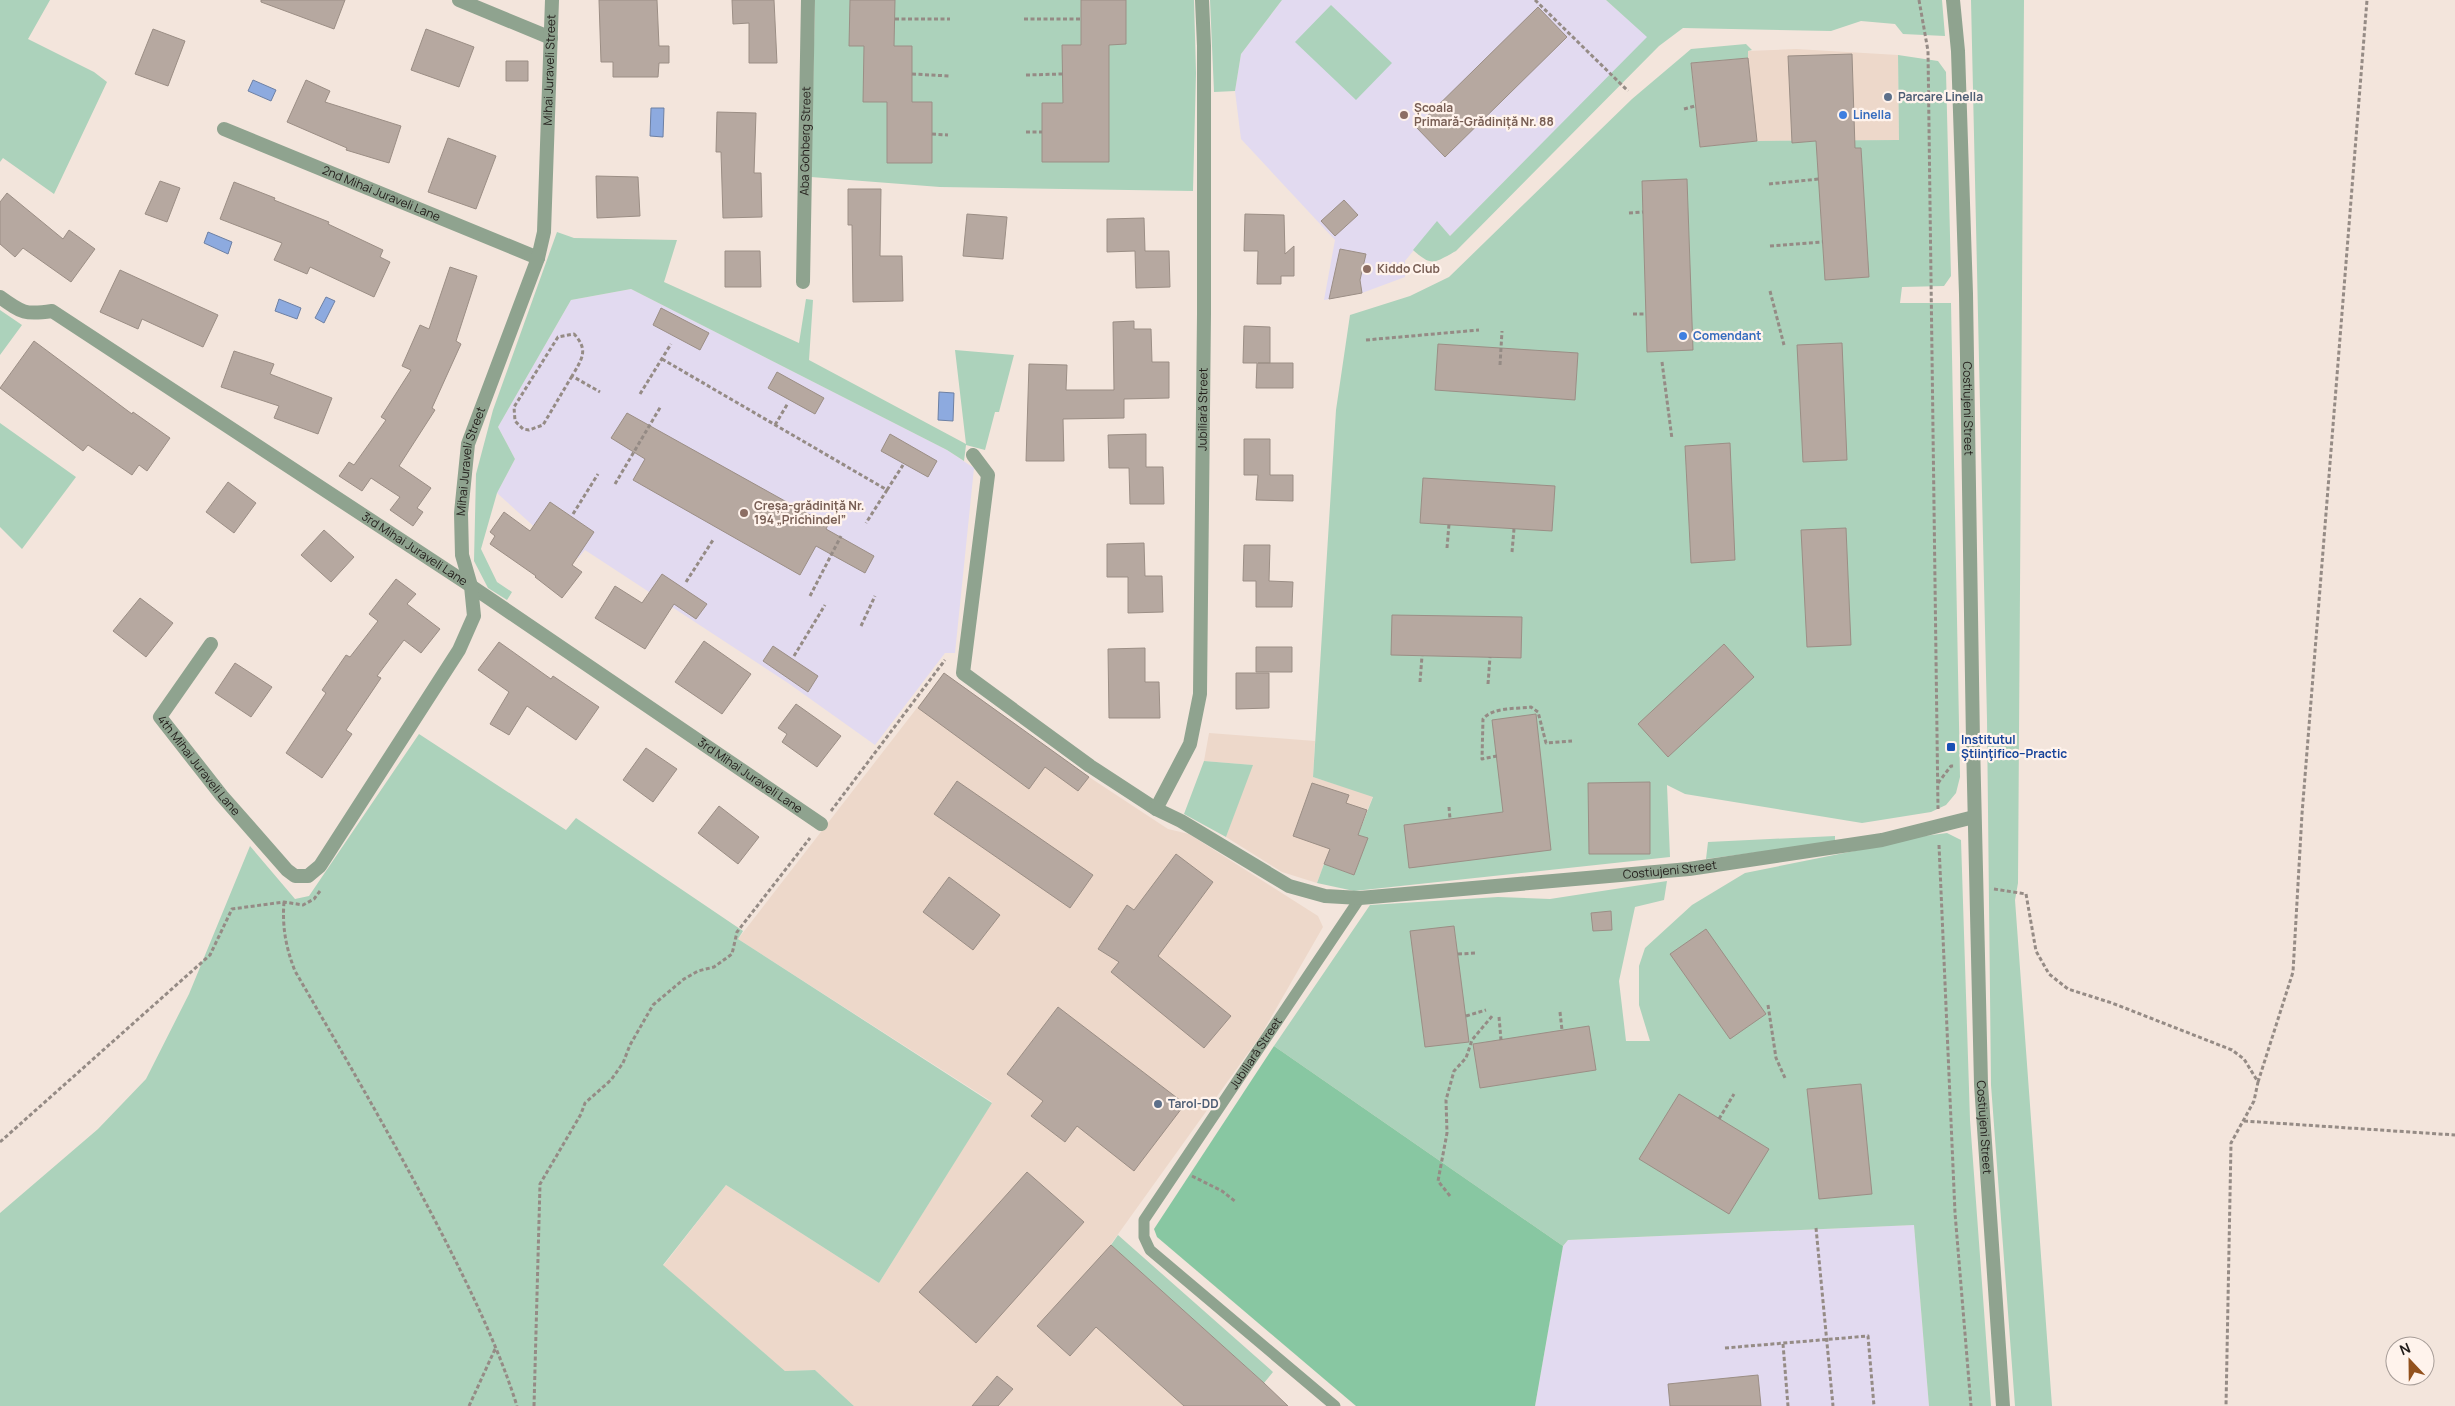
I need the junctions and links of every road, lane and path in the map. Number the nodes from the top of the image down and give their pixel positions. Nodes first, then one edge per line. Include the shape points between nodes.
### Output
1 (459, 0) edge
2 (552, 0) edge
3 (808, 0) edge
4 (1202, 0) edge
5 (1535, 0) edge
6 (1919, 0) edge
7 (1953, 0) edge
8 (2368, 0) edge
9 (895, 19) dead end
10 (950, 19) dead end
11 (1024, 19) dead end
12 (1081, 19) dead end
13 (551, 38) junction
14 (912, 74) dead end
15 (1026, 74) dead end
16 (1063, 74) dead end
17 (949, 76) dead end
18 (1628, 91) dead end
19 (1695, 106) dead end
20 (1684, 109) dead end
21 (224, 129) dead end
22 (1026, 132) dead end
23 (1042, 132) dead end
24 (932, 134) dead end
25 (948, 134) dead end
26 (1819, 179) dead end
27 (1769, 184) dead end
28 (1643, 212) dead end
29 (1629, 213) dead end
30 (1823, 242) dead end
31 (1770, 246) dead end
32 (538, 258) junction
33 (803, 282) dead end
34 (1770, 291) dead end
35 (0, 297) edge
36 (1633, 314) dead end
37 (1646, 314) dead end
38 (1479, 330) dead end
39 (1502, 332) dead end
40 (1366, 340) dead end
41 (671, 344) dead end
42 (1784, 345) dead end
43 (662, 359) junction
44 (1662, 362) dead end
45 (1500, 366) dead end
46 (572, 376) junction
47 (600, 392) dead end
48 (640, 394) dead end
49 (788, 403) dead end
50 (661, 406) dead end
51 (775, 425) junction
52 (1672, 439) dead end
53 (973, 456) dead end
54 (903, 465) dead end
55 (598, 474) dead end
56 (615, 484) dead end
57 (887, 490) junction
58 (573, 514) dead end
59 (866, 523) dead end
60 (1449, 524) dead end
61 (1514, 529) dead end
62 (841, 536) dead end
63 (713, 540) dead end
64 (1447, 548) dead end
65 (1512, 552) dead end
66 (686, 582) dead end
67 (471, 586) junction
68 (810, 596) dead end
69 (875, 596) dead end
70 (826, 605) dead end
71 (861, 626) dead end
72 (211, 644) dead end
73 (794, 656) dead end
74 (1422, 656) dead end
75 (1490, 657) dead end
76 (945, 660) dead end
77 (1420, 682) dead end
78 (1488, 684) dead end
79 (1572, 741) dead end
80 (1496, 756) dead end
81 (1958, 766) dead end
82 (1938, 784) junction
83 (1449, 807) dead end
84 (1156, 809) junction
85 (1974, 817) junction
86 (1450, 819) dead end
87 (821, 824) junction
88 (1938, 826) junction
89 (301, 877) joint
90 (1976, 886) junction
91 (1360, 898) junction
92 (1476, 953) dead end
93 (1458, 954) dead end
94 (1768, 1005) dead end
95 (1486, 1010) dead end
96 (1560, 1012) dead end
97 (1493, 1015) dead end
98 (1466, 1016) dead end
99 (1499, 1017) dead end
100 (1562, 1030) dead end
101 (1501, 1040) dead end
102 (1785, 1078) dead end
103 (2258, 1082) junction
104 (1734, 1094) dead end
105 (1719, 1118) dead end
106 (2244, 1121) junction
107 (2455, 1135) edge
108 (0, 1142) edge
109 (1178, 1169) junction
110 (1450, 1196) dead end
111 (1236, 1202) dead end
112 (1816, 1228) dead end
113 (1826, 1341) junction
114 (1783, 1344) junction
115 (496, 1347) junction
116 (1725, 1348) dead end
117 (469, 1406) edge
118 (517, 1406) edge
119 (534, 1406) edge
120 (1335, 1406) edge
121 (1788, 1406) edge
122 (1833, 1406) edge
123 (1874, 1406) edge
124 (1971, 1406) edge
125 (2003, 1406) edge
126 (2226, 1406) edge

1 - 13 street
2 - 13 street, Mihai Juraveli Street
3 - 33 street, Aba Gohberg Street
4 - 84 street, Jubiliară Street via 1204,314 1200,694 1190,744
5 - 18 path
6 - 82 path via 1928,51
7 - 85 street, Costiujeni Street via 1958,51 1966,294
8 - 103 path via 2302,814 2293,972
9 - 10 path
11 - 12 path
13 - 32 street, Mihai Juraveli Street via 546,214
14 - 17 path
15 - 16 path
19 - 20 path
21 - 32 street, 2nd Mihai Juraveli Lane
22 - 23 path
24 - 25 path
26 - 27 path
28 - 29 path
30 - 31 path
32 - 67 street, Mihai Juraveli Street via 468,444 461,513 462,555
34 - 42 path
35 - 67 street, 3rd Mihai Juraveli Lane via 31,315 52,311
36 - 37 path
38 - 40 path
39 - 45 path
41 - 43 path
43 - 48 path
43 - 51 path
44 - 52 path
46 - 46 path via 584,356 584,350 574,334 567,334 558,337 514,407 515,422 529,430 543,425
46 - 47 path
49 - 51 path
50 - 56 path
51 - 57 path
53 - 84 street via 988,476 963,673 1090,766
54 - 57 path
55 - 58 path
57 - 59 path
60 - 64 path
61 - 65 path
62 - 68 path
63 - 66 path
67 - 87 street, 3rd Mihai Juraveli Lane
67 - 89 street, Mihai Juraveli Street via 474,616 458,650 320,866 308,876
69 - 71 path
70 - 73 path
72 - 89 street, 4th Mihai Juraveli Lane via 160,717 222,796 287,870
74 - 77 path
75 - 78 path
76 - 87 path
79 - 80 path via 1546,742 1538,712 1531,707 1495,711 1482,719 1482,759
81 - 82 path via 1951,766
82 - 88 path
83 - 86 path
84 - 91 street via 1289,886 1325,896
85 - 88 street, Costiujeni Street
85 - 90 street, Costiujeni Street
87 - 119 path via 738,932 732,954 684,979 653,1005 623,1063 611,1080 585,1103 545,1173 539,1193
88 - 91 street, Costiujeni Street via 1882,840 1689,869
88 - 124 path via 1956,1213
90 - 103 path via 2026,894 2036,951 2048,974 2068,990 2112,1003 2232,1050 2244,1059
90 - 125 street, Costiujeni Street via 1981,1084
91 - 109 lane, Jubiliară Street
92 - 93 path
94 - 102 path via 1776,1058
95 - 98 path
96 - 100 path
97 - 110 path via 1472,1040 1466,1058 1454,1071 1446,1100 1447,1134 1438,1180
99 - 101 path
103 - 106 path via 2254,1101
104 - 105 path
106 - 107 path
106 - 126 path via 2231,1143
108 - 115 path via 210,955 232,909 284,902 282,919 286,948 295,971 400,1152
109 - 111 path via 1222,1191
109 - 120 lane, Jubiliară Street via 1144,1220 1144,1237 1150,1250
112 - 113 path
113 - 114 path
113 - 122 path
113 - 123 path via 1868,1336
114 - 116 path
114 - 121 path
115 - 117 path
115 - 118 path

